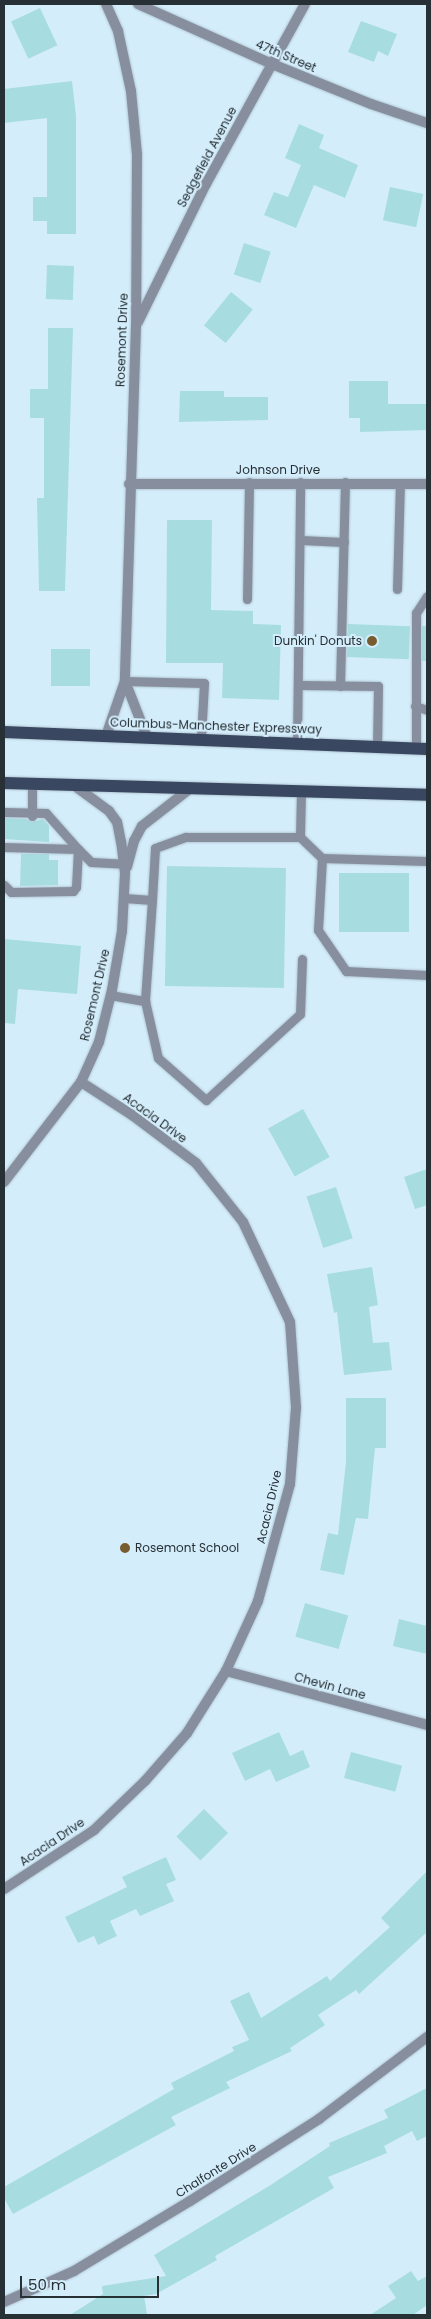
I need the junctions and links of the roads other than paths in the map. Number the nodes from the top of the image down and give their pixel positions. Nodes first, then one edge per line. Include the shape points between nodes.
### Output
1 (106, 4) edge
2 (138, 4) edge
3 (305, 4) edge
4 (272, 64) junction
5 (427, 122) edge
6 (136, 325) junction
7 (249, 482) junction
8 (300, 482) junction
9 (345, 482) junction
10 (129, 484) junction
11 (400, 484) junction
12 (427, 484) edge
13 (300, 540) junction
14 (344, 542) junction
15 (397, 589) dead end
16 (427, 596) edge
17 (247, 600) dead end
18 (125, 681) junction
19 (300, 685) junction
20 (340, 686) junction
21 (415, 706) junction
22 (427, 710) edge
23 (4, 732) edge
24 (106, 736) junction
25 (146, 737) junction
26 (201, 739) junction
27 (296, 744) junction
28 (377, 747) junction
29 (422, 749) edge
30 (4, 783) edge
31 (32, 784) junction
32 (75, 786) junction
33 (188, 790) junction
34 (301, 792) junction
35 (427, 795) edge
36 (4, 812) edge
37 (32, 815) junction
38 (300, 838) junction
39 (4, 847) edge
40 (78, 849) junction
41 (322, 858) junction
42 (427, 861) edge
43 (125, 869) junction
44 (4, 885) edge
45 (124, 898) junction
46 (152, 900) junction
47 (302, 959) dead end
48 (427, 975) edge
49 (110, 995) junction
50 (145, 1001) junction
51 (81, 1082) junction
52 (4, 1182) edge
53 (226, 1671) junction
54 (427, 1726) edge
55 (4, 1889) edge
56 (427, 2037) edge
57 (4, 2302) edge

1 - 6 street, Rosemont Drive via 118,31 129,83 137,155
2 - 4 street, 47th Street
3 - 4 street, Sedgefield Avenue
4 - 5 street, 47th Street via 371,104
4 - 6 street, Sedgefield Avenue via 206,184
6 - 10 street, Rosemont Drive
7 - 8 street, Johnson Drive
7 - 10 street, Johnson Drive
7 - 17 lane
8 - 9 street, Johnson Drive
8 - 13 lane
9 - 11 street, Johnson Drive
9 - 14 lane
10 - 18 street, Rosemont Drive
11 - 12 street, Johnson Drive
11 - 15 lane
13 - 14 lane
13 - 19 lane
14 - 20 lane
16 - 21 lane via 416,613
18 - 24 street, Rosemont Drive
18 - 25 street, Rosemont Drive
18 - 26 lane via 204,683
19 - 20 lane
19 - 27 lane
20 - 28 lane via 378,686
21 - 22 lane
21 - 29 lane
23 - 24 main road, Columbus-Manchester Expressway
24 - 25 main road, Columbus-Manchester Expressway
25 - 26 main road, Columbus-Manchester Expressway
26 - 27 main road, Columbus-Manchester Expressway
27 - 28 main road, Columbus-Manchester Expressway
28 - 29 main road, Columbus-Manchester Expressway
30 - 31 main road
31 - 32 main road
31 - 37 lane
32 - 33 main road
32 - 43 street, Rosemont Drive via 96,799 116,822
33 - 34 main road
33 - 43 street, Rosemont Drive via 142,826
34 - 35 main road
34 - 38 lane
36 - 37 lane
37 - 40 lane via 46,813
38 - 41 lane
38 - 46 lane via 186,837 155,848
39 - 40 lane via 32,843
40 - 43 lane via 92,862
40 - 44 lane via 76,887 73,891 11,892
41 - 42 lane
41 - 48 lane via 318,930 346,971
43 - 45 street, Rosemont Drive
45 - 46 lane
45 - 49 street, Rosemont Drive via 122,931
46 - 50 lane
47 - 50 lane via 300,1014 206,1100 158,1058
49 - 50 lane
49 - 51 street, Rosemont Drive via 99,1042
51 - 52 street, Rosemont Drive
51 - 53 street, Acacia Drive via 196,1163 242,1222 290,1322 296,1407 290,1484 258,1601
53 - 54 street, Chevin Lane
53 - 55 street, Acacia Drive via 187,1733 146,1781 94,1830
56 - 57 street, Chalfonte Drive via 319,2119 190,2201 74,2271

